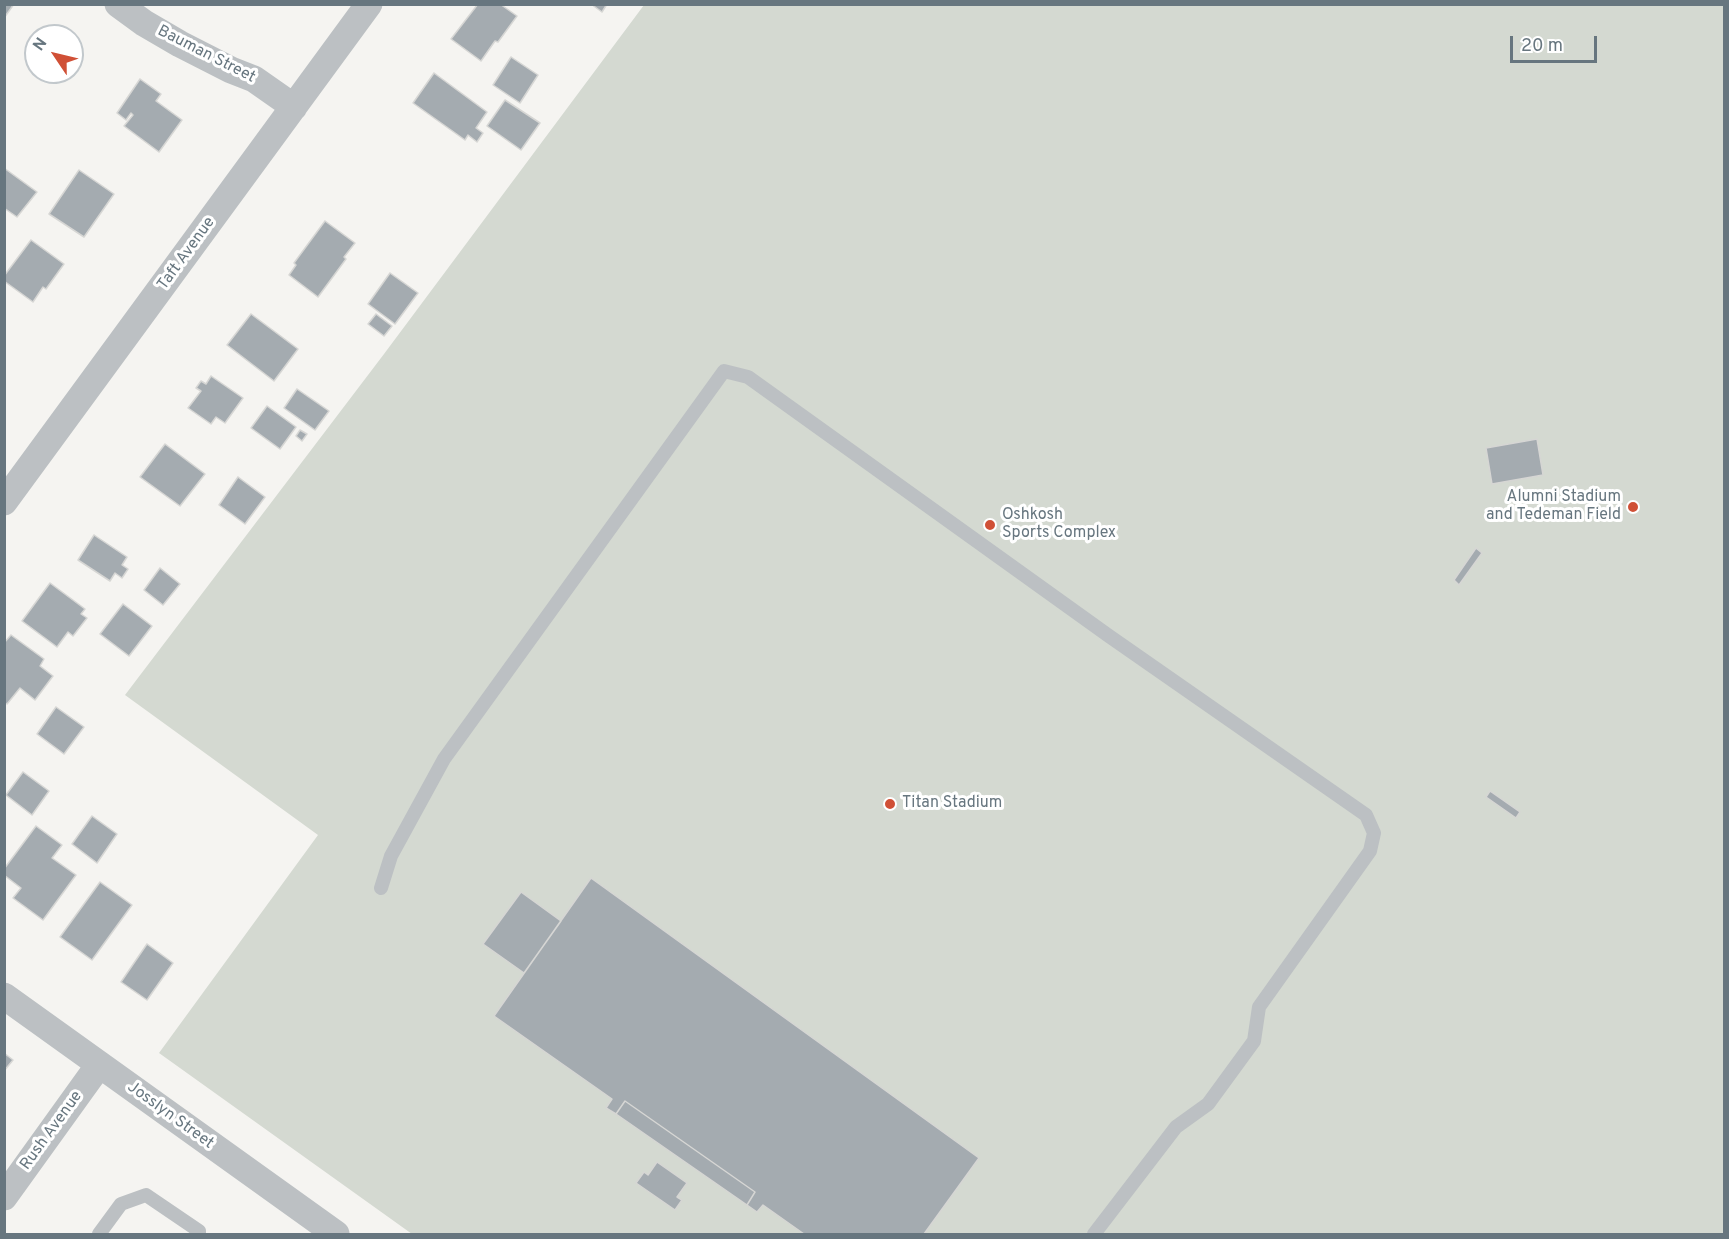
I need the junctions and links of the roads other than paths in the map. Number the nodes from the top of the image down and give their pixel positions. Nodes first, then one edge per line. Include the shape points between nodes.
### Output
1 (118, 4) edge
2 (369, 4) edge
3 (294, 107) junction
4 (4, 502) edge
5 (381, 888) dead end
6 (4, 996) edge
7 (99, 1065) junction
8 (4, 1197) edge
9 (99, 1234) edge
10 (199, 1234) edge
11 (336, 1234) edge
12 (1094, 1234) edge

1 - 3 street, Bauman Street via 180,44 254,79
2 - 3 street, Taft Avenue
3 - 4 street, Taft Avenue
5 - 12 lane via 391,856 444,759 724,371 748,377 1108,636 1366,815 1374,833 1370,851 1259,1007 1254,1041 1208,1104 1176,1127
6 - 7 street, Josslyn Street
7 - 8 street, Rush Avenue
7 - 11 street, Josslyn Street
9 - 10 lane via 121,1204 146,1195

